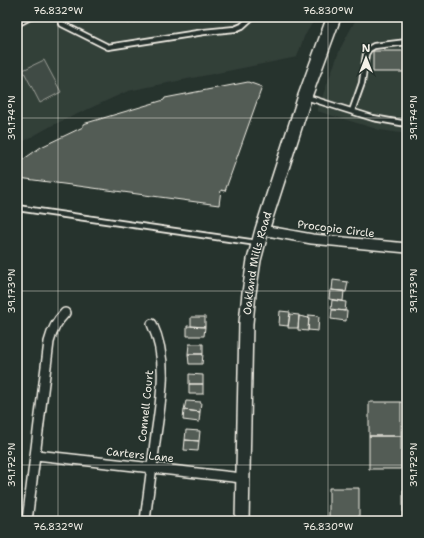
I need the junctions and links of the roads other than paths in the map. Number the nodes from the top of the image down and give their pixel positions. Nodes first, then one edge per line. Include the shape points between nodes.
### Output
1 (30, 17) edge
2 (60, 17) edge
3 (252, 17) edge
4 (334, 17) edge
5 (17, 24) edge
6 (407, 42) edge
7 (305, 96) junction
8 (352, 111) junction
9 (407, 124) edge
10 (17, 208) edge
11 (262, 230) junction
12 (258, 243) junction
13 (407, 248) edge
14 (64, 313) dead end
15 (152, 324) dead end
16 (36, 455) junction
17 (152, 468) junction
18 (242, 478) junction
19 (27, 521) edge
20 (145, 521) edge
21 (242, 521) edge

1 - 5 lane
2 - 3 lane via 62,24 108,47 204,32 236,30
4 - 7 street, Oakland Mills Road
6 - 8 lane via 374,46 366,54 362,83
7 - 8 lane
7 - 11 street, Oakland Mills Road
8 - 9 lane
10 - 12 lane
11 - 12 street, Oakland Mills Road
11 - 13 street, Procopio Circle via 312,239
12 - 18 street, Oakland Mills Road via 246,323
14 - 16 street via 52,330 49,342
15 - 17 street, Connell Court via 161,351 162,391
16 - 17 street, Carters Lane
16 - 19 street
17 - 18 street, Carters Lane
17 - 20 street, Connell Court
18 - 21 street, Oakland Mills Road

